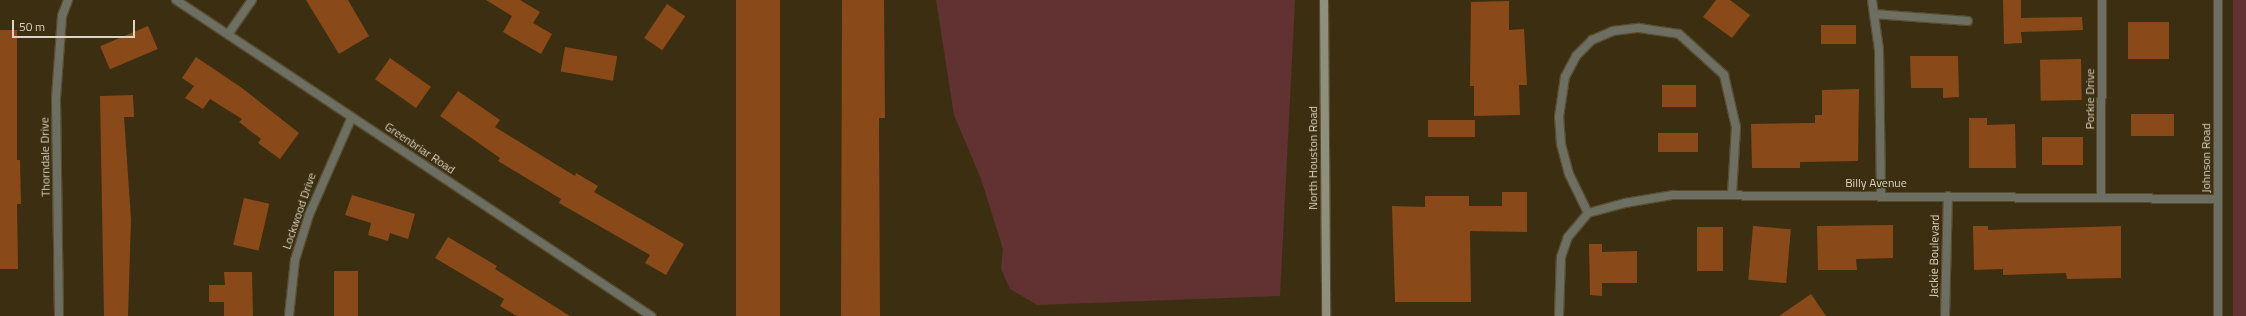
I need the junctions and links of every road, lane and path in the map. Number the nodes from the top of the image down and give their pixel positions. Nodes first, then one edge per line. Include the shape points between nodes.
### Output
1 (68, 0) edge
2 (176, 0) edge
3 (252, 0) edge
4 (1324, 0) edge
5 (1872, 0) edge
6 (2102, 0) edge
7 (2218, 0) edge
8 (1874, 14) junction
9 (1968, 21) dead end
10 (229, 32) junction
11 (351, 119) junction
12 (1732, 195) junction
13 (1881, 195) junction
14 (1948, 196) junction
15 (2101, 198) junction
16 (2218, 199) junction
17 (1588, 213) junction
18 (59, 316) edge
19 (289, 316) edge
20 (651, 316) edge
21 (1326, 316) edge
22 (1559, 316) edge
23 (1945, 316) edge
24 (2218, 316) edge

1 - 18 street, Thorndale Drive via 62,16 56,98
2 - 10 street, Greenbriar Road
3 - 10 street
4 - 21 street, North Houston Road
5 - 8 street
6 - 15 street, Porkie Drive
7 - 16 street, Johnson Road
8 - 9 street
8 - 13 street via 1880,89
10 - 11 street, Greenbriar Road
11 - 19 street, Lockwood Drive via 309,215 296,260
11 - 20 street, Greenbriar Road
12 - 13 street, Billy Avenue
12 - 17 street, Billy Avenue via 1673,196
12 - 17 street via 1736,127 1724,75 1679,34 1639,28 1613,31 1592,40 1576,56 1565,77 1559,118 1561,144 1569,174
13 - 14 street, Billy Avenue
14 - 15 street, Billy Avenue
14 - 23 street, Jackie Boulevard
15 - 16 street, Billy Avenue
16 - 24 street, Johnson Road
17 - 22 street via 1568,237 1561,258

